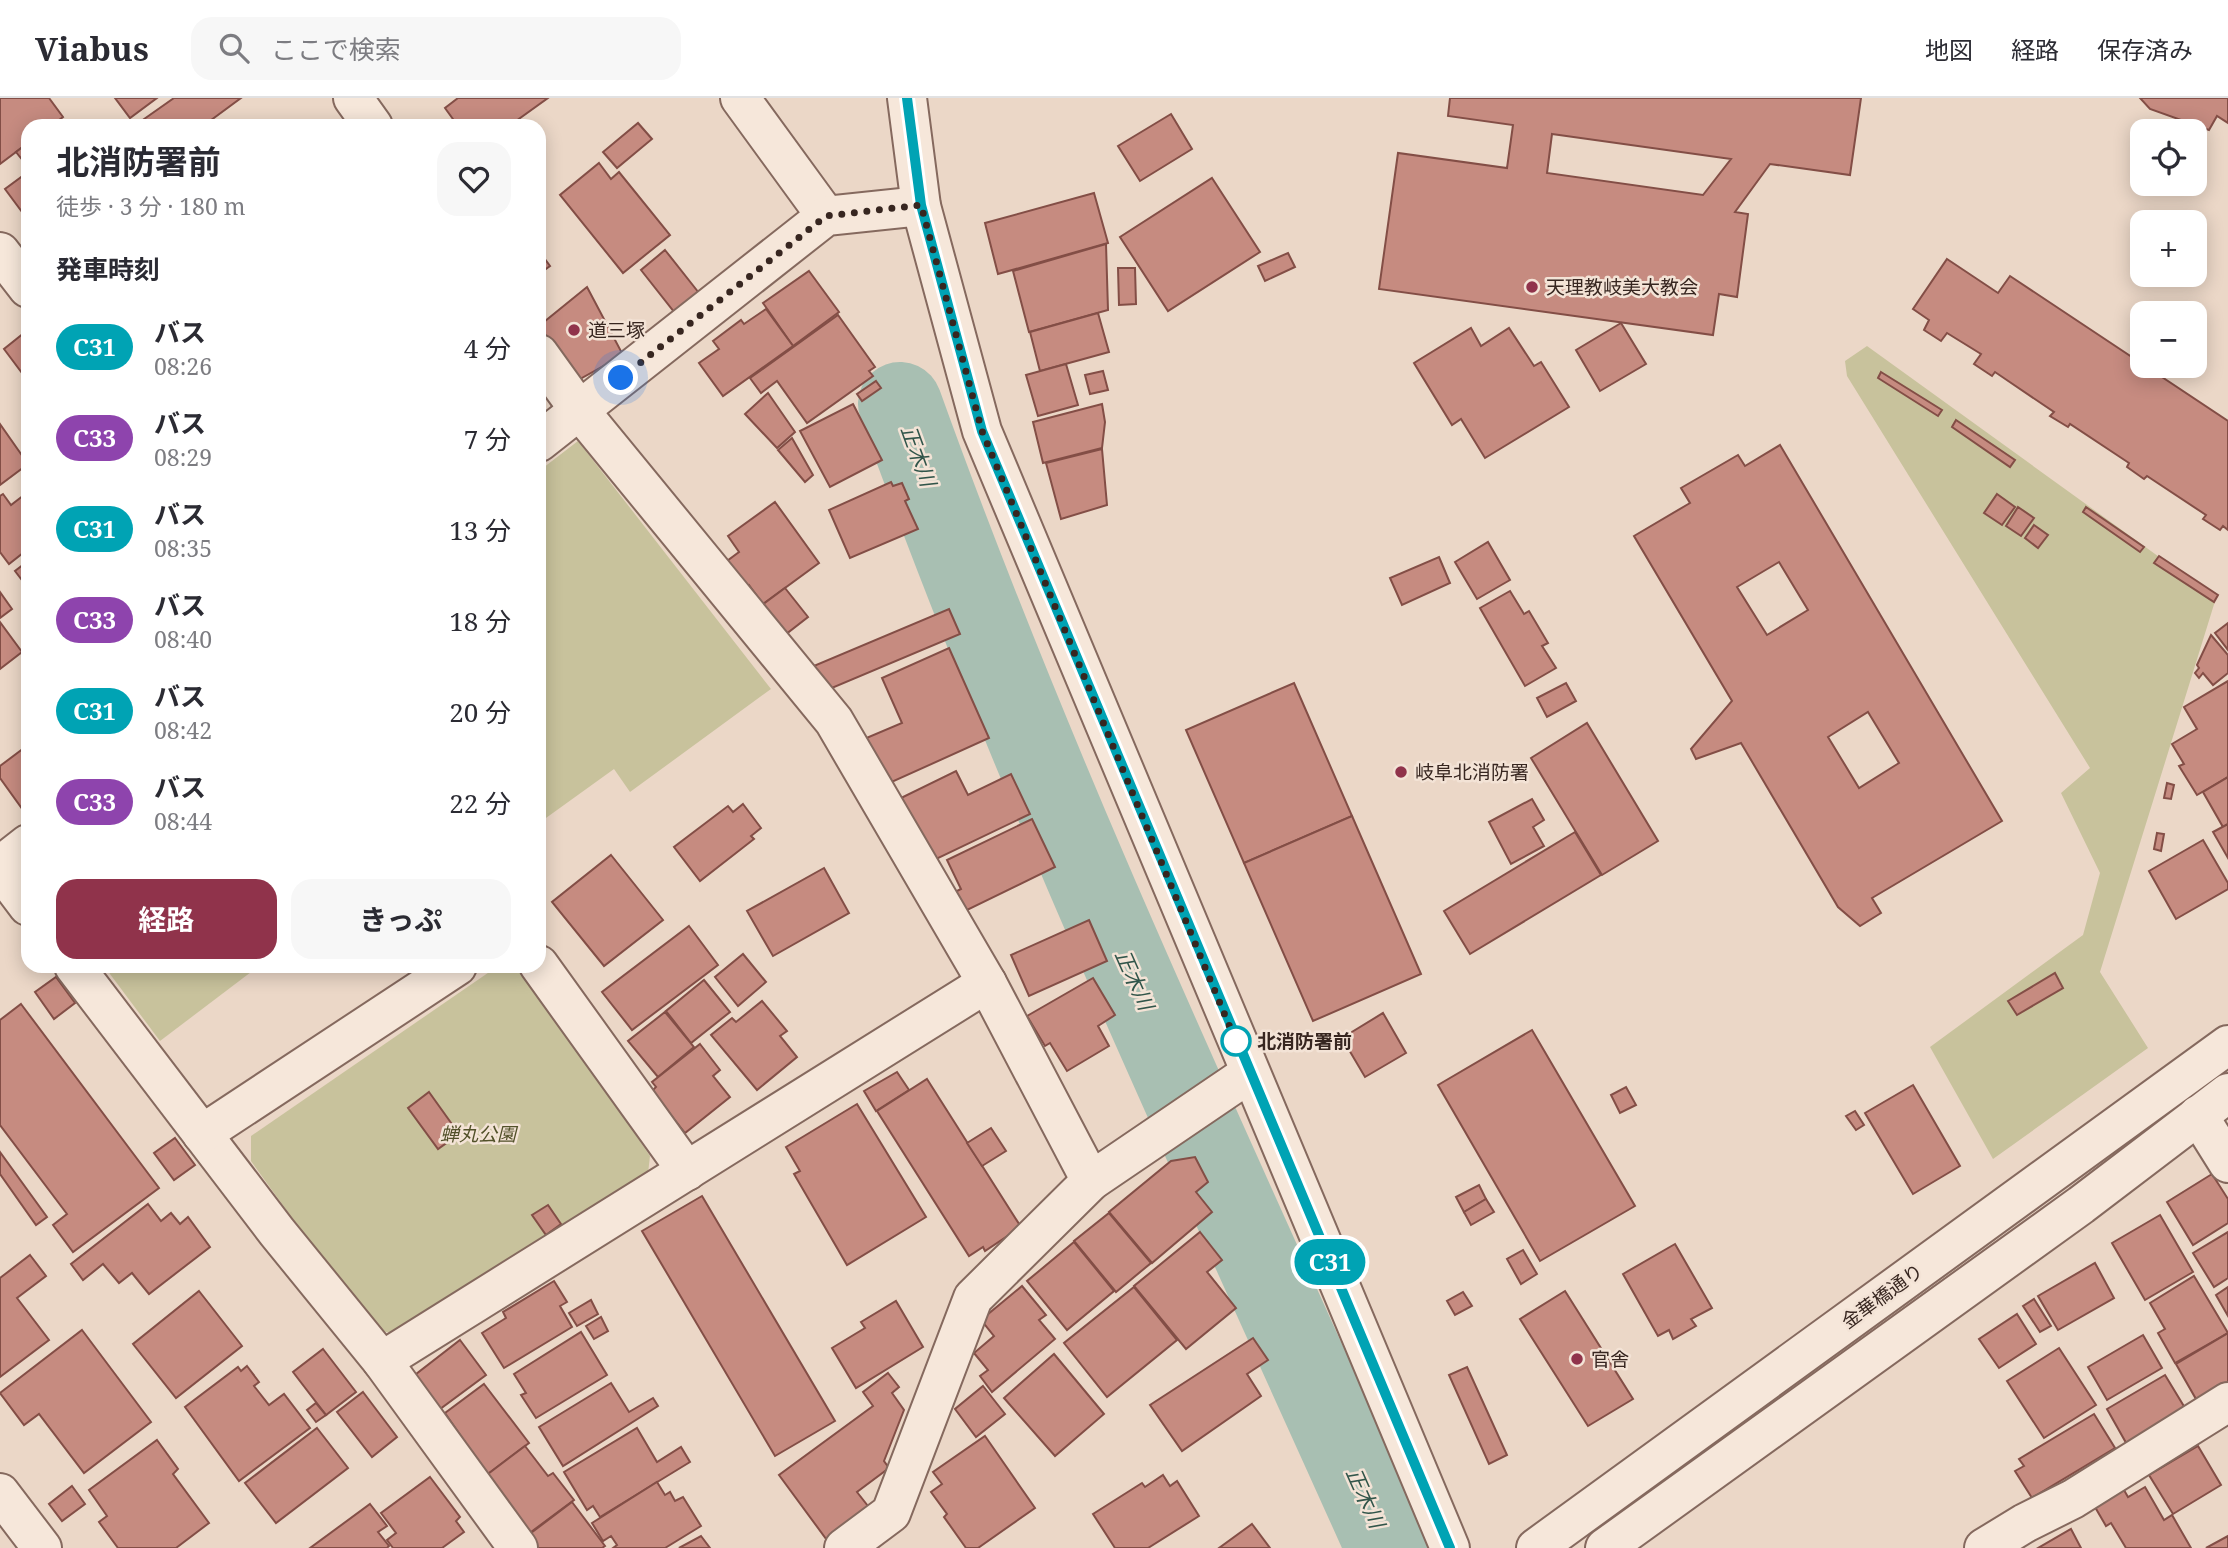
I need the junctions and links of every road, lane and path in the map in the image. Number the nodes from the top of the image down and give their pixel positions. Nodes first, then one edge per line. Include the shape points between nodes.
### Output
1 (353, 98) edge
2 (740, 98) edge
3 (907, 98) edge
4 (368, 119) edge
5 (921, 205) junction
6 (826, 216) junction
7 (0, 252) edge
8 (21, 279) edge
9 (546, 364) edge
10 (580, 411) junction
11 (546, 437) edge
12 (21, 850) edge
13 (0, 868) edge
14 (21, 896) edge
15 (79, 973) edge
16 (446, 973) edge
17 (545, 973) edge
18 (987, 983) junction
19 (2228, 1045) edge
20 (1250, 1073) junction
21 (2213, 1104) edge
22 (202, 1134) junction
23 (2228, 1163) edge
24 (687, 1171) junction
25 (1091, 1181) junction
26 (382, 1361) junction
27 (2228, 1402) edge
28 (0, 1493) edge
29 (41, 1548) edge
30 (518, 1548) edge
31 (844, 1548) edge
32 (1450, 1548) edge
33 (1536, 1548) edge
34 (1605, 1548) edge
35 (1984, 1548) edge

1 - 4 street
2 - 6 street
3 - 5 street
5 - 6 street
5 - 20 street via 982,431
6 - 10 street
7 - 8 street
9 - 10 street
10 - 11 street
10 - 18 street via 834,721
12 - 13 street
13 - 14 street
15 - 22 street
16 - 22 street
17 - 24 street
18 - 24 street
18 - 25 street
19 - 33 street, 金華橋通り
20 - 25 street
20 - 32 street
21 - 23 street
21 - 34 street via 2070,1213
22 - 26 street
24 - 26 street
25 - 31 street via 973,1298 891,1513
26 - 30 street
27 - 35 street via 2073,1499
28 - 29 street

